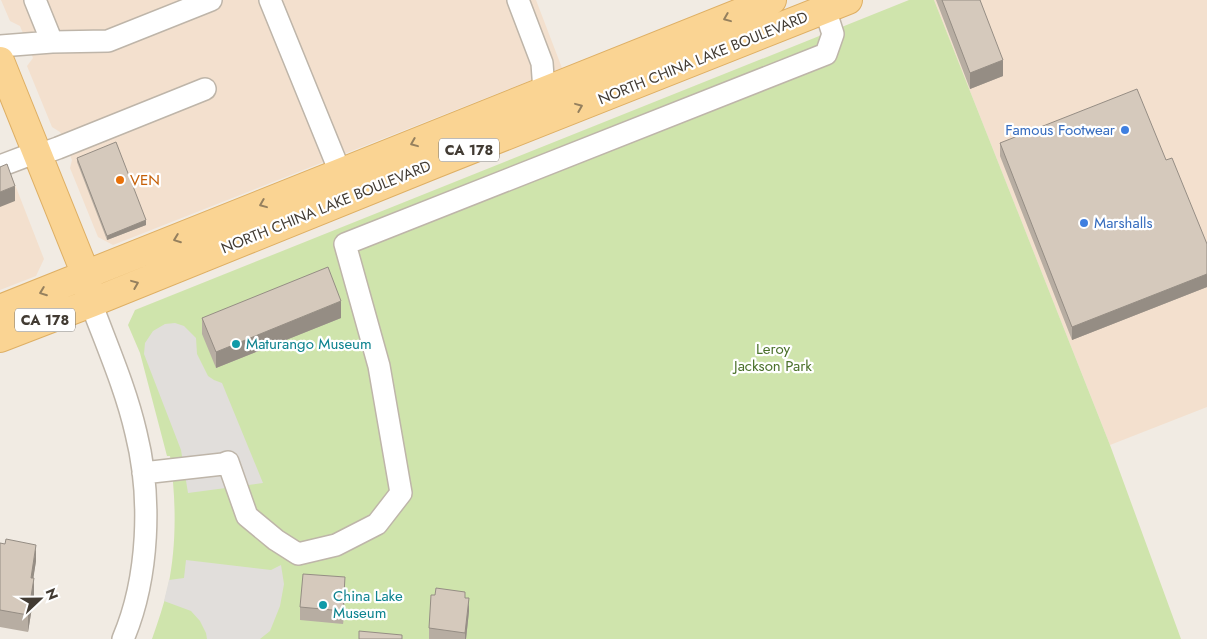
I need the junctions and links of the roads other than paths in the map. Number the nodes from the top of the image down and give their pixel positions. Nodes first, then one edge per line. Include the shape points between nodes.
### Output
1 (35, 0) edge
2 (211, 0) edge
3 (270, 0) edge
4 (518, 0) edge
5 (772, 0) edge
6 (836, 5) edge
7 (52, 42) junction
8 (0, 46) edge
9 (0, 61) edge
10 (205, 89) dead end
11 (544, 91) junction
12 (37, 152) junction
13 (432, 165) junction
14 (0, 166) edge
15 (340, 172) junction
16 (86, 276) junction
17 (90, 304) junction
18 (0, 309) edge
19 (0, 338) edge
20 (143, 473) junction
21 (123, 639) edge

1 - 7 street
2 - 7 street via 108,41
3 - 15 street
4 - 11 street via 542,63
5 -> 11 main road, NORTH CHINA LAKE BOULEVARD / CA 178
13 -> 6 main road, NORTH CHINA LAKE BOULEVARD / CA 178
6 - 20 street via 834,34 826,54 345,244 379,366 401,492 377,524 336,545 298,554 247,516 228,462
7 - 8 street
9 - 12 main road
10 - 12 street via 58,148
11 - 13 main road via 546,100 540,109 463,138
11 -> 15 main road, NORTH CHINA LAKE BOULEVARD / CA 178
12 - 14 street
12 - 16 main road
17 -> 13 main road, NORTH CHINA LAKE BOULEVARD / CA 178
15 -> 16 main road, NORTH CHINA LAKE BOULEVARD / CA 178
16 - 17 main road
16 -> 18 main road, NORTH CHINA LAKE BOULEVARD / CA 178
17 - 19 main road, NORTH CHINA LAKE BOULEVARD / CA 178
17 - 20 street via 128,404 137,433
20 - 21 street via 146,518 143,560 140,584

